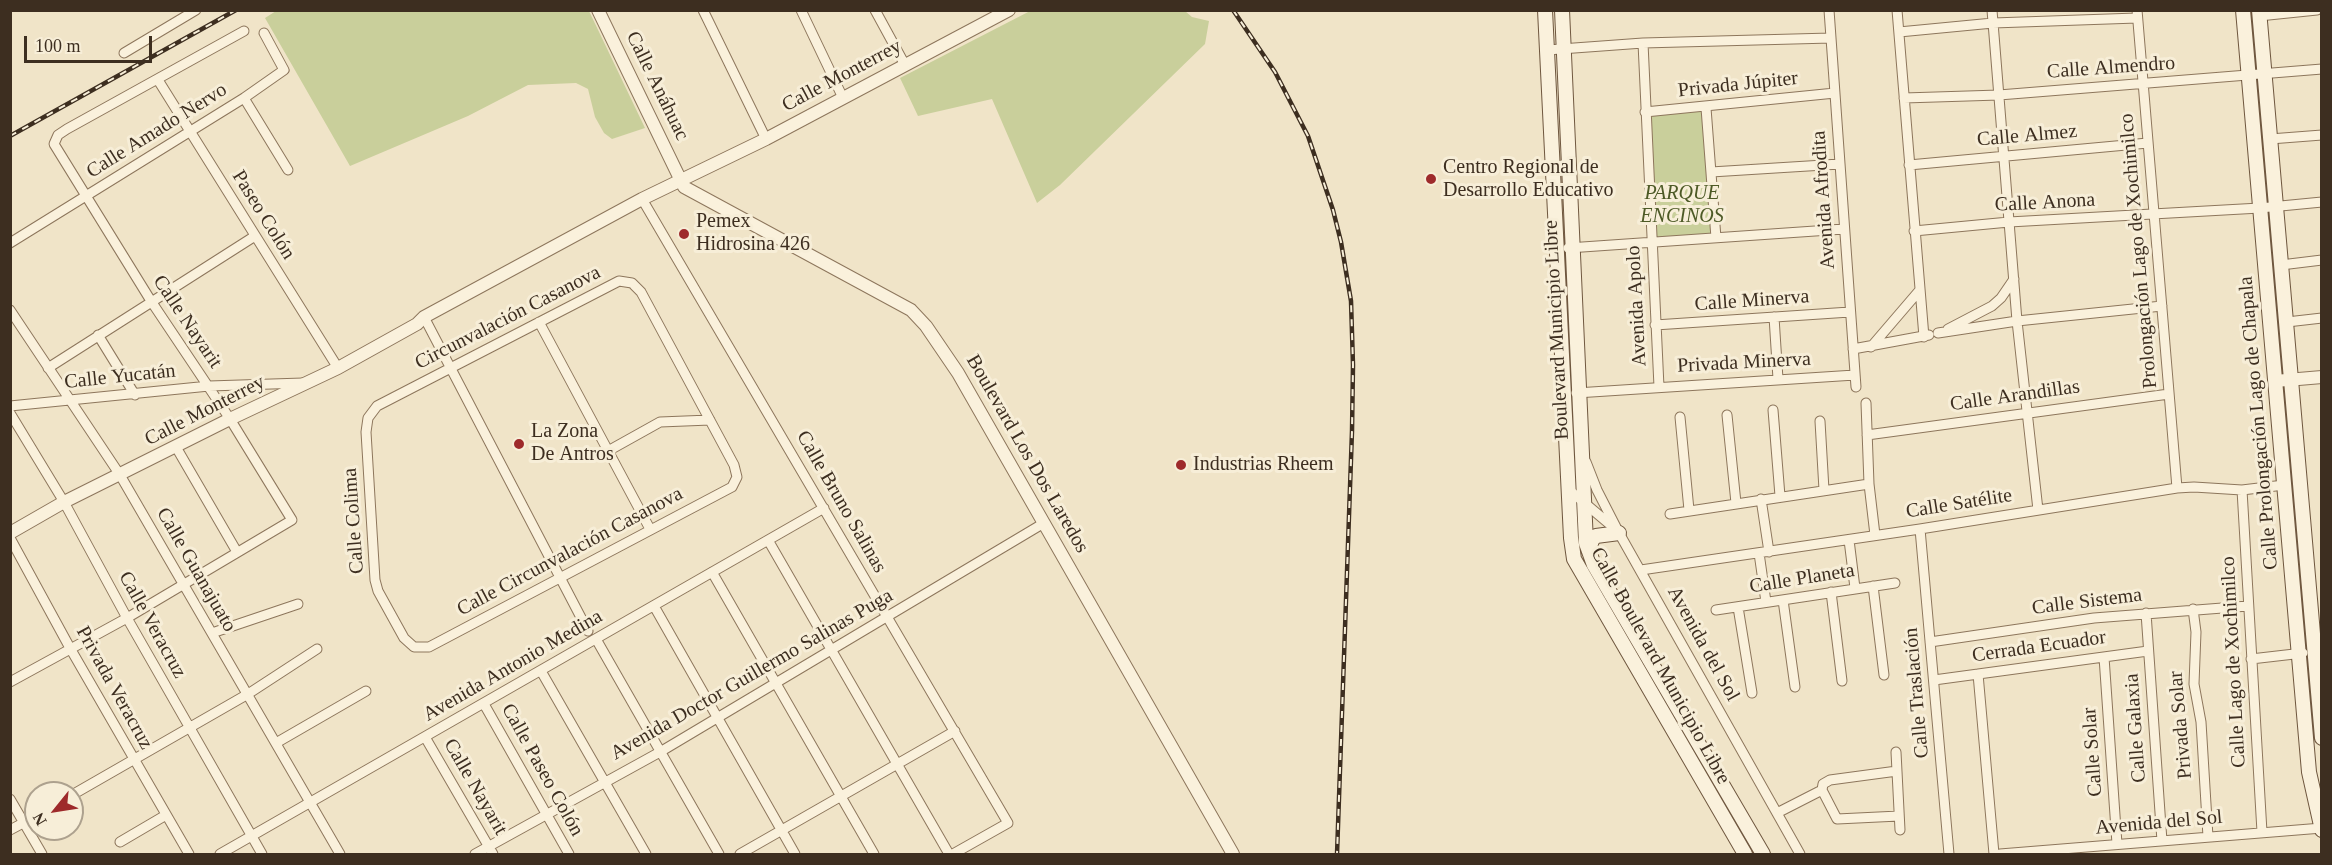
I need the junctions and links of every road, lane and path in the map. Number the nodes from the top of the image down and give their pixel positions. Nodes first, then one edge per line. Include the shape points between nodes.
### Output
1 (196, 10) edge
2 (598, 10) edge
3 (703, 10) edge
4 (801, 10) edge
5 (875, 10) edge
6 (1010, 10) edge
7 (1562, 10) edge
8 (1830, 10) edge
9 (1897, 10) edge
10 (1992, 10) edge
11 (2243, 10) edge
12 (2317, 10) edge
13 (1544, 11) edge
14 (2259, 13) edge
15 (2137, 14) edge
16 (1993, 23) junction
17 (244, 31) dead end
18 (1899, 32) junction
19 (264, 33) dead end
20 (1831, 38) junction
21 (1643, 43) junction
22 (1564, 49) junction
23 (1547, 50) junction
24 (124, 53) dead end
25 (905, 65) junction
26 (2322, 69) edge
27 (2264, 74) junction
28 (2248, 75) junction
29 (158, 81) junction
30 (2143, 84) junction
31 (1835, 93) junction
32 (1999, 95) junction
33 (244, 98) junction
34 (843, 98) junction
35 (1904, 98) junction
36 (1549, 102) junction
37 (1566, 102) junction
38 (1706, 108) junction
39 (1645, 112) junction
40 (190, 132) junction
41 (2322, 135) edge
42 (766, 138) junction
43 (2270, 140) junction
44 (2148, 143) junction
45 (2004, 156) junction
46 (1840, 164) junction
47 (1909, 165) junction
48 (288, 170) dead end
49 (1711, 172) junction
50 (682, 183) junction
51 (85, 197) junction
52 (2322, 202) edge
53 (644, 203) junction
54 (2276, 206) junction
55 (2260, 208) junction
56 (2154, 214) junction
57 (2009, 222) junction
58 (1845, 229) junction
59 (1914, 231) junction
60 (255, 236) junction
61 (1716, 238) junction
62 (1652, 242) junction
63 (10, 243) edge
64 (1556, 248) junction
65 (1572, 248) junction
66 (2322, 260) edge
67 (2282, 265) junction
68 (2014, 279) junction
69 (1919, 291) junction
70 (151, 301) junction
71 (2162, 306) junction
72 (1850, 312) junction
73 (12, 314) edge
74 (1774, 317) junction
75 (2322, 318) edge
76 (423, 321) junction
77 (2017, 321) junction
78 (539, 322) junction
79 (2287, 322) junction
80 (1655, 326) junction
81 (1938, 333) junction
82 (98, 335) junction
83 (1924, 337) junction
84 (1871, 347) junction
85 (1853, 349) junction
86 (48, 368) junction
87 (338, 368) junction
88 (450, 368) junction
89 (1855, 375) junction
90 (2322, 377) edge
91 (1778, 380) junction
92 (2292, 380) junction
93 (2275, 381) junction
94 (305, 383) junction
95 (209, 386) junction
96 (1659, 387) junction
97 (1856, 387) dead end
98 (1579, 393) junction
99 (1564, 394) junction
100 (2169, 394) junction
101 (135, 395) junction
102 (71, 400) junction
103 (1866, 403) dead end
104 (10, 406) edge
105 (1773, 410) dead end
106 (10, 413) edge
107 (2027, 413) junction
108 (1728, 415) dead end
109 (1680, 417) dead end
110 (368, 418) joint
111 (230, 419) junction
112 (710, 420) junction
113 (1820, 421) dead end
114 (1867, 435) junction
115 (176, 447) junction
116 (1582, 448) junction
117 (608, 451) junction
118 (120, 475) junction
119 (737, 477) joint
120 (1869, 484) junction
121 (2284, 485) junction
122 (2177, 488) junction
123 (1568, 489) junction
124 (1824, 490) junction
125 (2242, 490) junction
126 (1780, 496) junction
127 (1761, 500) junction
128 (64, 502) junction
129 (1584, 503) junction
130 (1736, 503) junction
131 (824, 508) junction
132 (1689, 510) junction
133 (2038, 510) junction
134 (1670, 514) dead end
135 (1044, 524) junction
136 (650, 529) junction
137 (1920, 529) junction
138 (10, 532) edge
139 (1620, 533) junction
140 (1875, 535) junction
141 (10, 538) edge
142 (768, 540) junction
143 (1849, 540) junction
144 (237, 552) junction
145 (1588, 553) junction
146 (1764, 553) junction
147 (1641, 570) junction
148 (712, 573) junction
149 (561, 578) junction
150 (183, 583) junction
151 (1895, 583) dead end
152 (1873, 586) junction
153 (1855, 588) junction
154 (1831, 592) junction
155 (1783, 600) junction
156 (1766, 602) junction
157 (298, 604) dead end
158 (654, 606) junction
159 (2248, 606) junction
160 (1738, 607) junction
161 (2193, 609) junction
162 (1716, 610) dead end
163 (2146, 613) junction
164 (887, 617) junction
165 (127, 618) junction
166 (588, 632) dead end
167 (212, 633) junction
168 (596, 639) junction
169 (1930, 642) junction
170 (414, 647) joint
171 (70, 648) junction
172 (317, 649) dead end
173 (831, 651) junction
174 (2148, 651) junction
175 (2314, 652) junction
176 (2298, 654) junction
177 (2104, 657) junction
178 (2251, 658) junction
179 (541, 671) junction
180 (1978, 674) junction
181 (1884, 675) dead end
182 (1934, 680) junction
183 (1842, 681) dead end
184 (10, 682) edge
185 (776, 684) junction
186 (1795, 687) dead end
187 (366, 691) dead end
188 (1752, 693) dead end
189 (248, 694) junction
190 (484, 704) junction
191 (717, 718) junction
192 (190, 728) junction
193 (955, 731) junction
194 (425, 737) junction
195 (2322, 738) edge
196 (276, 743) junction
197 (660, 752) junction
198 (1896, 752) dead end
199 (134, 760) junction
200 (897, 764) junction
201 (1897, 771) junction
202 (604, 782) junction
203 (84, 788) edge
204 (1822, 790) junction
205 (840, 797) junction
206 (10, 799) edge
207 (310, 804) junction
208 (1777, 813) junction
209 (166, 815) junction
210 (546, 815) junction
211 (1899, 816) junction
212 (24, 823) joint
213 (2321, 824) edge
214 (10, 830) edge
215 (1900, 830) dead end
216 (782, 831) junction
217 (2262, 832) junction
218 (251, 836) junction
219 (2208, 837) junction
220 (34, 841) edge
221 (2162, 841) junction
222 (120, 842) dead end
223 (2117, 844) junction
224 (491, 851) edge
225 (42, 855) edge
226 (189, 855) edge
227 (220, 855) edge
228 (262, 855) edge
229 (340, 855) edge
230 (476, 855) edge
231 (569, 855) edge
232 (646, 855) edge
233 (719, 855) edge
234 (740, 855) edge
235 (795, 855) edge
236 (873, 855) edge
237 (951, 855) edge
238 (1233, 855) edge
239 (1745, 855) edge
240 (1763, 855) edge
241 (1800, 855) edge
242 (1949, 855) edge
243 (1994, 855) edge
244 (2000, 855) edge

1 - 24 street
2 - 50 street, Calle Anáhuac
3 - 42 street
4 - 34 street
5 - 25 street
6 - 25 street, Calle Monterrey
7 - 22 main road, Boulevard Municipio Libre
8 - 20 street, Avenida Afrodita
9 - 18 street
10 - 16 street
11 - 28 main road, Calle Prolongación Lago de Chapala
12 - 14 street
13 - 23 main road, Boulevard Municipio Libre
14 - 27 main road, Calle Prolongación Lago de Chapala
15 - 16 street
15 - 30 street, Prolongación Lago de Xochimilco
16 - 18 street
16 - 32 street
17 - 29 street
18 - 35 street
19 - 33 street, Calle Amado Nervo via 284,70
20 - 21 street
20 - 31 street, Avenida Afrodita
21 - 22 street
21 - 39 street, Avenida Apolo
22 - 23 street
22 - 37 main road, Boulevard Municipio Libre
23 - 36 main road, Boulevard Municipio Libre
25 - 34 street, Calle Monterrey
26 - 27 street, Calle Almendro
27 - 28 street, Calle Almendro
27 - 43 main road, Calle Prolongación Lago de Chapala
28 - 30 street, Calle Almendro
28 - 55 main road, Calle Prolongación Lago de Chapala
29 - 40 street, Paseo Colón
29 - 51 street, Calle Nayarit via 58,135 54,144
30 - 32 street, Calle Almendro
30 - 44 street, Prolongación Lago de Xochimilco
31 - 38 street, Privada Júpiter
31 - 46 street, Avenida Afrodita
32 - 35 street, Calle Almendro
32 - 45 street
33 - 40 street, Calle Amado Nervo
33 - 48 street
34 - 42 street, Calle Monterrey
35 - 47 street
36 - 37 main road
36 - 64 main road, Boulevard Municipio Libre
37 - 65 main road, Boulevard Municipio Libre
38 - 39 street, Privada Júpiter
38 - 49 street
39 - 62 street, Avenida Apolo
40 - 51 street, Calle Amado Nervo
40 - 60 street, Paseo Colón
41 - 43 street
42 - 50 street, Calle Monterrey
43 - 54 main road, Calle Prolongación Lago de Chapala
44 - 45 street, Calle Almez
44 - 56 street, Prolongación Lago de Xochimilco
45 - 47 street, Calle Almez
45 - 57 street
46 - 49 street
46 - 58 street, Avenida Afrodita
47 - 59 street
49 - 61 street
50 - 53 street, Calle Monterrey
50 - 135 street, Boulevard Los Dos Laredos via 919,316 948,356
51 - 63 street, Calle Amado Nervo
51 - 70 street, Calle Nayarit
52 - 54 street, Calle Anona
53 - 76 street, Calle Monterrey
53 - 131 street, Calle Bruno Salinas
54 - 55 street, Calle Anona
54 - 67 main road, Calle Prolongación Lago de Chapala
55 - 56 street, Calle Anona
55 - 93 main road, Calle Prolongación Lago de Chapala
56 - 57 street, Calle Anona
56 - 71 street, Prolongación Lago de Xochimilco
57 - 59 street, Calle Anona
57 - 68 street
58 - 61 street
58 - 72 street, Avenida Afrodita
59 - 69 street
60 - 70 street
60 - 87 street, Paseo Colón
61 - 62 street
62 - 65 street
62 - 80 street, Avenida Apolo
64 - 65 street
64 - 99 main road, Boulevard Municipio Libre
65 - 98 main road, Boulevard Municipio Libre
66 - 67 street
67 - 79 main road, Calle Prolongación Lago de Chapala
68 - 77 street
68 - 81 street via 1992,306
69 - 83 street
69 - 84 street
70 - 82 street
70 - 95 street, Calle Nayarit
71 - 77 street
71 - 100 street, Prolongación Lago de Xochimilco
72 - 74 street, Calle Minerva
72 - 85 street, Avenida Afrodita
73 - 86 street, Calle Guanajuato
74 - 80 street, Calle Minerva
74 - 91 street
75 - 79 street
76 - 87 street, Calle Monterrey
76 - 88 street
77 - 81 street
77 - 107 street
78 - 88 street, Circunvalación Casanova
78 - 112 street, Circunvalación Casanova via 620,281 632,282 641,291
78 - 117 street
79 - 92 main road, Calle Prolongación Lago de Chapala
80 - 96 street, Avenida Apolo
81 - 83 street
82 - 86 street
82 - 101 street
83 - 84 street
84 - 85 street
85 - 89 street, Avenida Afrodita
86 - 102 street, Calle Guanajuato
87 - 94 street, Calle Monterrey
88 - 110 street, Circunvalación Casanova via 377,406
88 - 149 street
89 - 91 street, Privada Minerva
89 - 97 street, Avenida Afrodita
90 - 92 street
91 - 96 street, Privada Minerva
92 - 93 street
92 - 175 main road, Calle Prolongación Lago de Chapala
93 - 121 main road, Calle Prolongación Lago de Chapala
94 - 95 street, Calle Yucatán
94 - 111 street, Calle Monterrey
95 - 101 street, Calle Yucatán
95 - 111 street, Calle Nayarit
96 - 98 street, Privada Minerva
98 - 99 street, Privada Minerva
98 - 116 main road, Boulevard Municipio Libre
99 - 123 main road, Boulevard Municipio Libre
100 - 107 street, Calle Arandillas
100 - 122 street, Prolongación Lago de Xochimilco
101 - 102 street, Calle Yucatán
102 - 104 street, Calle Yucatán
102 - 118 street, Calle Guanajuato
103 - 114 street
105 - 126 street
106 - 128 street, Calle Veracruz
107 - 114 street, Calle Arandillas
107 - 133 street
108 - 130 street
109 - 132 street
110 - 170 street, Calle Colima via 375,580 404,638
111 - 115 street, Calle Monterrey
111 - 144 street, Calle Nayarit via 292,520
112 - 117 street via 660,422
112 - 119 street, Circunvalación Casanova
113 - 124 street
114 - 120 street
115 - 118 street, Calle Monterrey
115 - 144 street
116 - 129 main road, Boulevard Municipio Libre
116 - 139 street, Avenida del Sol via 1593,480
117 - 136 street
118 - 128 street, Calle Monterrey
118 - 150 street, Calle Guanajuato
119 - 136 street, Calle Circunvalación Casanova via 732,487
120 - 124 street
120 - 140 street
121 - 125 street, Calle Satélite
121 - 176 main road, Calle Prolongación Lago de Chapala
122 - 125 street, Calle Satélite
122 - 133 street, Calle Satélite
123 - 129 street
123 - 239 main road, Calle Boulevard Municipio Libre via 1574,559
124 - 126 street
125 - 159 street, Calle Lago de Xochimilco
126 - 127 street
127 - 130 street
127 - 146 street
128 - 138 street, Calle Monterrey
128 - 165 street, Calle Veracruz
129 - 139 street
129 - 145 main road, Calle Boulevard Municipio Libre
130 - 132 street
131 - 142 street, Avenida Antonio Medina
131 - 164 street, Calle Bruno Salinas
132 - 134 street
133 - 137 street, Calle Satélite
135 - 164 street, Avenida Doctor Guillermo Salinas Puga
135 - 238 street, Boulevard Los Dos Laredos
136 - 149 street, Calle Circunvalación Casanova
137 - 140 street, Calle Satélite
137 - 169 street, Calle Traslación
139 - 145 main road via 1596,536
139 - 147 street, Avenida del Sol
140 - 143 street, Calle Satélite
141 - 171 street, Privada Veracruz
142 - 148 street, Avenida Antonio Medina
142 - 173 street
143 - 146 street, Calle Satélite
143 - 153 street
144 - 150 street
145 - 240 main road, Calle Boulevard Municipio Libre
146 - 147 street, Calle Satélite
146 - 156 street
147 - 208 street, Avenida del Sol
148 - 158 street, Avenida Antonio Medina
148 - 185 street
149 - 166 street
149 - 170 street, Calle Circunvalación Casanova via 429,647
150 - 165 street
150 - 167 street, Calle Guanajuato
151 - 152 street, Calle Planeta
152 - 153 street, Calle Planeta
152 - 181 street
153 - 154 street, Calle Planeta
154 - 155 street, Calle Planeta
154 - 183 street
155 - 156 street, Calle Planeta
155 - 186 street
156 - 160 street, Calle Planeta
157 - 167 street
158 - 168 street, Avenida Antonio Medina
158 - 191 street
159 - 161 street, Calle Sistema
159 - 178 street, Calle Lago de Xochimilco
160 - 162 street, Calle Planeta
160 - 188 street
161 - 163 street, Calle Sistema
161 - 219 street, Privada Solar via 2194,684 2201,722
163 - 169 street, Calle Sistema
163 - 174 street, Calle Galaxia
164 - 173 street, Avenida Doctor Guillermo Salinas Puga
164 - 193 street, Calle Bruno Salinas
165 - 171 street
165 - 192 street, Calle Veracruz
167 - 189 street, Calle Guanajuato
168 - 179 street, Avenida Antonio Medina
168 - 197 street
169 - 182 street, Calle Traslación
171 - 184 street
171 - 199 street, Privada Veracruz
172 - 189 street
173 - 185 street, Avenida Doctor Guillermo Salinas Puga
173 - 200 street
174 - 177 street, Cerrada Ecuador
174 - 221 street, Calle Galaxia
175 - 176 street
175 - 195 main road, Calle Prolongación Lago de Chapala
176 - 178 street
176 - 213 main road, Calle Prolongación Lago de Chapala via 2309,772
177 - 180 street, Cerrada Ecuador
177 - 223 street, Calle Solar
178 - 217 street, Calle Lago de Xochimilco
179 - 190 street, Avenida Antonio Medina
179 - 202 street
180 - 182 street, Cerrada Ecuador
180 - 243 street
182 - 242 street, Calle Traslación
185 - 191 street, Avenida Doctor Guillermo Salinas Puga
185 - 205 street
187 - 196 street
189 - 192 street
189 - 196 street, Calle Guanajuato
190 - 194 street, Avenida Antonio Medina
190 - 210 street, Calle Paseo Colón
191 - 197 street, Avenida Doctor Guillermo Salinas Puga
191 - 216 street
192 - 199 street
192 - 218 street, Calle Veracruz
193 - 200 street
193 - 237 street, Calle Bruno Salinas via 1008,822
194 - 207 street, Avenida Antonio Medina
194 - 224 street, Calle Nayarit
196 - 207 street, Calle Guanajuato
197 - 202 street, Avenida Doctor Guillermo Salinas Puga
197 - 233 street
198 - 201 street
199 - 203 street
199 - 209 street, Privada Veracruz
200 - 205 street
200 - 237 street
201 - 204 street via 1830,780
201 - 211 street
202 - 210 street, Avenida Doctor Guillermo Salinas Puga
202 - 232 street
204 - 208 street
204 - 211 street via 1837,819
205 - 216 street
205 - 236 street
206 - 212 street
207 - 218 street, Avenida Antonio Medina
207 - 229 street, Calle Guanajuato
208 - 241 street, Avenida del Sol
209 - 222 street
209 - 226 street, Privada Veracruz
210 - 224 street, Avenida Doctor Guillermo Salinas Puga
210 - 231 street, Calle Paseo Colón
211 - 215 street
212 - 214 street
213 - 217 street, Avenida del Sol
216 - 234 street
216 - 235 street
217 - 219 street, Avenida del Sol
218 - 227 street, Avenida Antonio Medina
218 - 228 street, Calle Veracruz
219 - 221 street, Avenida del Sol
220 - 225 street
221 - 223 street, Avenida del Sol
223 - 244 street, Avenida del Sol
224 - 230 street, Avenida Doctor Guillermo Salinas Puga

